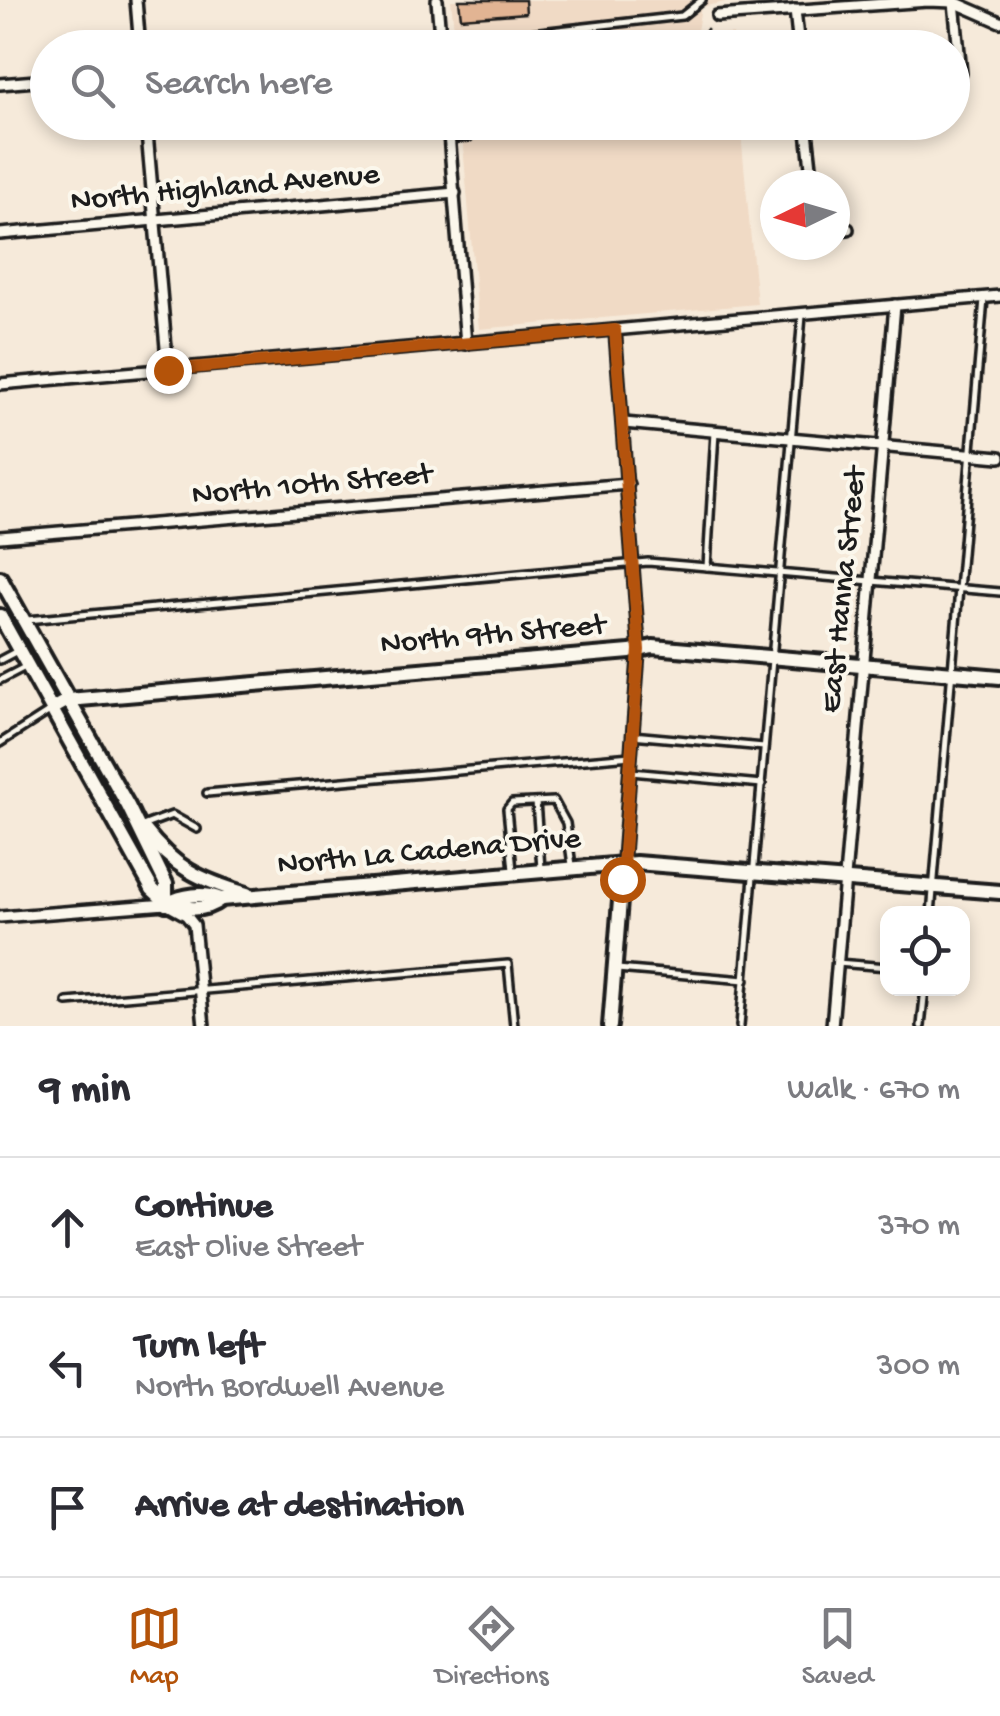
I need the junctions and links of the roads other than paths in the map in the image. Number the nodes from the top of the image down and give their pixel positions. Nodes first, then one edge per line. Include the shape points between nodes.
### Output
1 (136, 0) edge
2 (437, 0) edge
3 (702, 0) edge
4 (954, 2) edge
5 (795, 10) junction
6 (718, 16) road end
7 (1000, 22) edge
8 (138, 30) edge
9 (440, 30) edge
10 (570, 30) edge
11 (797, 30) edge
12 (957, 30) edge
13 (30, 82) edge
14 (0, 84) edge
15 (147, 140) edge
16 (450, 140) edge
17 (808, 140) edge
18 (811, 170) edge
19 (455, 193) junction
20 (154, 220) junction
21 (0, 234) edge
22 (1000, 296) edge
23 (984, 297) junction
24 (895, 305) junction
25 (802, 313) junction
26 (615, 330) junction
27 (466, 344) junction
28 (168, 370) junction
29 (0, 384) edge
30 (624, 423) junction
31 (715, 432) junction
32 (792, 440) junction
33 (884, 449) junction
34 (970, 455) junction
35 (1000, 457) edge
36 (628, 484) junction
37 (0, 537) edge
38 (634, 564) junction
39 (707, 566) junction
40 (780, 572) junction
41 (0, 578) edge
42 (871, 579) junction
43 (959, 588) junction
44 (1000, 592) edge
45 (0, 616) edge
46 (24, 620) junction
47 (19, 650) junction
48 (639, 650) junction
49 (773, 657) junction
50 (0, 660) edge
51 (862, 665) junction
52 (28, 666) junction
53 (952, 672) junction
54 (1000, 677) edge
55 (0, 680) edge
56 (68, 700) junction
57 (52, 709) junction
58 (632, 735) junction
59 (0, 743) edge
60 (765, 747) junction
61 (631, 756) junction
62 (630, 772) junction
63 (762, 784) junction
64 (206, 792) dead end
65 (536, 802) junction
66 (128, 806) junction
67 (142, 827) junction
68 (197, 829) dead end
69 (623, 864) junction
70 (572, 868) junction
71 (542, 870) junction
72 (754, 872) junction
73 (514, 873) junction
74 (845, 879) junction
75 (933, 887) junction
76 (1000, 892) edge
77 (254, 896) junction
78 (215, 903) junction
79 (166, 904) junction
80 (932, 906) edge
81 (0, 918) edge
82 (194, 925) junction
83 (838, 963) junction
84 (880, 966) edge
85 (614, 968) junction
86 (745, 980) junction
87 (200, 990) junction
88 (924, 996) edge
89 (67, 1002) dead end
90 (204, 1026) edge
91 (514, 1026) edge
92 (610, 1026) edge
93 (740, 1026) edge
94 (832, 1026) edge
95 (922, 1026) edge

1 - 8 street
2 - 9 street
3 - 10 lane via 682,16
4 - 5 street
4 - 7 street
4 - 12 street
5 - 6 street
5 - 11 street
13 - 14 street
15 - 20 street
16 - 19 street
17 - 18 street
19 - 20 street, North Highland Avenue
19 - 27 street
20 - 21 street, North Highland Avenue
20 - 28 street
22 - 23 street
23 - 24 street
23 - 34 lane
24 - 25 street
24 - 33 street, East Hanna Street
25 - 26 street
25 - 32 lane
26 - 27 street
26 - 30 street
27 - 28 street
28 - 29 street
30 - 31 street
30 - 36 street
31 - 32 street
31 - 39 lane
32 - 33 street
32 - 40 lane
33 - 34 street
33 - 42 street, East Hanna Street
34 - 35 street
34 - 43 lane
36 - 37 street, North 10th Street
36 - 38 street
38 - 39 lane
38 - 46 lane
38 - 48 street
39 - 40 lane
40 - 42 lane
40 - 49 lane
41 - 46 main road
42 - 43 lane
42 - 51 street, East Hanna Street
43 - 44 lane
43 - 53 lane
45 - 47 main road
46 - 56 main road
47 - 50 lane
47 - 52 main road
48 - 49 main road, North 9th Street
48 - 56 main road, North 9th Street
48 - 58 street
49 - 51 main road, North 9th Street
49 - 60 lane
51 - 53 main road, North 9th Street
51 - 74 street, East Hanna Street
52 - 55 lane
52 - 57 main road
53 - 54 main road, North 9th Street
53 - 75 lane
56 - 57 main road, North 9th Street
56 - 66 main road
57 - 59 lane
57 - 79 main road
58 - 60 lane
58 - 61 street
60 - 63 lane
61 - 62 street
61 - 64 lane
62 - 63 lane
62 - 69 street
63 - 72 lane
65 - 70 lane via 556,803
65 - 71 lane
65 - 73 lane via 508,809
66 - 67 main road
66 - 79 main road via 166,884
67 - 68 lane via 172,816
67 - 77 main road via 180,868
69 - 70 main road, North La Cadena Drive
69 - 72 main road, North La Cadena Drive
69 - 85 main road
70 - 71 main road, North La Cadena Drive
71 - 73 main road, North La Cadena Drive
72 - 74 main road, North La Cadena Drive
72 - 86 lane
73 - 77 main road, North La Cadena Drive
74 - 75 main road, North La Cadena Drive
74 - 83 street, East Hanna Street
75 - 76 main road, North La Cadena Drive
75 - 80 lane
77 - 78 main road, North La Cadena Drive
78 - 79 main road, North La Cadena Drive via 210,895
78 - 82 street
79 - 81 street
79 - 82 street
82 - 87 street
83 - 84 lane
83 - 94 street, East Hanna Street
85 - 86 lane
85 - 92 main road
86 - 93 lane
87 - 89 lane
87 - 90 street
87 - 91 lane via 508,964
88 - 95 lane

